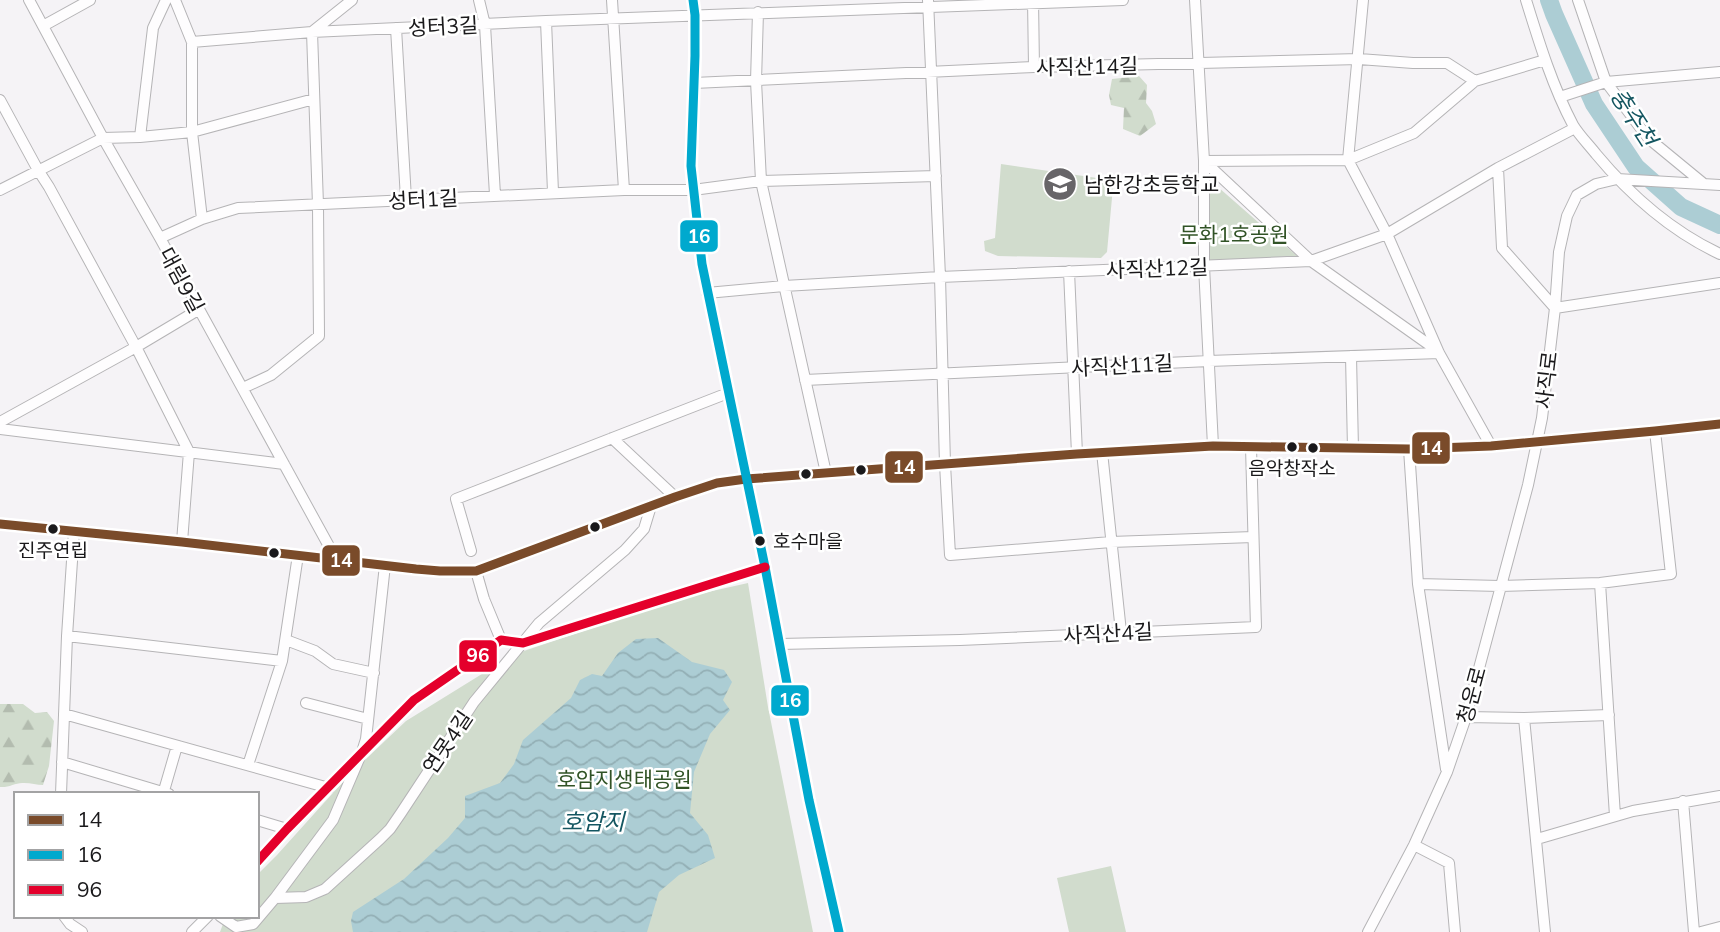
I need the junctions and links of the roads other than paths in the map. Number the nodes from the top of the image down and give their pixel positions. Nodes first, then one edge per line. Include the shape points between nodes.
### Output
1 (29, 0) edge
2 (90, 0) edge
3 (166, 0) edge
4 (175, 0) edge
5 (352, 0) edge
6 (479, 0) edge
7 (612, 0) edge
8 (693, 0) edge
9 (1123, 0) edge
10 (1195, 0) edge
11 (1363, 0) edge
12 (1526, 0) edge
13 (1578, 0) edge
14 (1033, 2) edge
15 (928, 3) edge
16 (819, 5) edge
17 (758, 12) junction
18 (695, 15) junction
19 (613, 18) junction
20 (546, 21) junction
21 (485, 25) junction
22 (43, 26) junction
23 (396, 29) junction
24 (312, 32) junction
25 (192, 42) junction
26 (1359, 60) junction
27 (1545, 60) junction
28 (1200, 63) junction
29 (1034, 67) junction
30 (932, 72) junction
31 (1720, 72) edge
32 (1475, 80) junction
33 (756, 81) junction
34 (1606, 82) junction
35 (694, 83) junction
36 (1560, 97) junction
37 (314, 99) junction
38 (0, 100) edge
39 (1575, 128) junction
40 (191, 132) junction
41 (140, 137) junction
42 (103, 138) junction
43 (1348, 160) junction
44 (1204, 161) junction
45 (1498, 168) junction
46 (38, 170) junction
47 (936, 176) junction
48 (1617, 179) junction
49 (761, 181) junction
50 (1704, 184) junction
51 (1720, 185) edge
52 (0, 190) edge
53 (624, 190) junction
54 (693, 190) junction
55 (553, 192) junction
56 (495, 195) junction
57 (406, 200) junction
58 (318, 205) junction
59 (202, 219) junction
60 (1387, 234) junction
61 (160, 238) junction
62 (1720, 254) edge
63 (1311, 261) junction
64 (1204, 266) junction
65 (1069, 271) junction
66 (940, 277) junction
67 (1720, 283) edge
68 (783, 286) junction
69 (707, 293) junction
70 (1555, 308) junction
71 (198, 310) junction
72 (136, 347) junction
73 (1439, 353) junction
74 (1351, 356) junction
75 (1209, 361) junction
76 (1073, 368) junction
77 (943, 374) junction
78 (805, 380) junction
79 (243, 388) junction
80 (728, 393) junction
81 (0, 422) edge
82 (1720, 424) edge
83 (0, 429) edge
84 (1655, 432) junction
85 (612, 438) junction
86 (1536, 443) junction
87 (1213, 446) junction
88 (1492, 446) junction
89 (1251, 447) junction
90 (1353, 449) junction
91 (1409, 449) junction
92 (189, 452) junction
93 (1102, 452) junction
94 (1077, 454) junction
95 (284, 464) junction
96 (945, 464) junction
97 (826, 473) junction
98 (746, 479) junction
99 (676, 497) junction
100 (651, 506) junction
101 (0, 524) edge
102 (74, 531) junction
103 (1253, 537) junction
104 (182, 542) junction
105 (1111, 542) junction
106 (471, 551) dead end
107 (298, 555) junction
108 (336, 559) junction
109 (385, 565) junction
110 (765, 567) junction
111 (476, 571) junction
112 (1600, 583) junction
113 (1418, 584) junction
114 (1500, 586) junction
115 (1121, 632) junction
116 (67, 636) junction
117 (286, 640) junction
118 (501, 640) junction
119 (523, 643) junction
120 (780, 643) junction
121 (282, 661) junction
122 (374, 673) junction
123 (306, 703) dead end
124 (64, 714) junction
125 (1609, 715) junction
126 (1466, 717) junction
127 (1524, 718) junction
128 (368, 719) junction
129 (177, 746) junction
130 (362, 752) junction
131 (62, 761) junction
132 (248, 765) junction
133 (1447, 772) junction
134 (329, 788) junction
135 (61, 792) edge
136 (162, 792) edge
137 (165, 792) edge
138 (1720, 796) edge
139 (1683, 801) junction
140 (1615, 816) junction
141 (259, 821) edge
142 (287, 829) junction
143 (1537, 839) junction
144 (1414, 845) junction
145 (259, 860) edge
146 (275, 898) junction
147 (259, 917) edge
148 (206, 918) edge
149 (223, 918) edge
150 (258, 918) edge
151 (67, 924) edge
152 (253, 924) junction
153 (1720, 927) edge
154 (82, 932) edge
155 (192, 932) edge
156 (243, 932) edge
157 (839, 932) edge
158 (1368, 932) edge
159 (1455, 932) edge
160 (1545, 932) edge
161 (1694, 932) edge
162 (1701, 932) edge

1 - 22 street, 대림9길
2 - 22 street
3 - 41 street via 153,27
4 - 25 street
5 - 24 street
6 - 21 street
7 - 19 street
8 - 18 street
9 - 14 street, 성터3길
10 - 28 street
11 - 26 street
12 - 27 street
13 - 34 street
14 - 15 street, 성터3길
14 - 29 street
15 - 16 street, 성터3길
15 - 30 street
16 - 17 street, 성터3길
17 - 18 street, 성터3길
17 - 33 street
18 - 19 street, 성터3길
18 - 35 street
19 - 20 street, 성터3길
19 - 53 street
20 - 21 street, 성터3길
20 - 55 street
21 - 23 street, 성터3길
21 - 56 street
22 - 42 street, 대림9길
23 - 24 street, 성터3길
23 - 57 street
24 - 25 street, 성터3길
24 - 37 street
25 - 40 street
26 - 28 street, 사직산14길
26 - 32 street, 사직산14길 via 1447,63
26 - 43 street
27 - 32 street
27 - 36 street
28 - 29 street, 사직산14길
28 - 44 street
29 - 30 street, 사직산14길
30 - 33 street, 사직산14길
30 - 47 street
31 - 34 street
32 - 43 street via 1414,133
33 - 35 street, 사직산14길
33 - 49 street
34 - 36 street
34 - 50 street via 1648,138
35 - 54 street
36 - 39 street
37 - 40 street
37 - 58 street
38 - 46 street
39 - 45 street, 사직산12길
39 - 48 street
40 - 41 street
40 - 59 street
41 - 42 street
42 - 46 street
42 - 61 street, 대림9길
43 - 44 street
43 - 60 street
44 - 63 street
44 - 64 street
45 - 60 street, 사직산12길
45 - 70 street via 1502,248
46 - 52 street
46 - 72 street
47 - 49 street, 성터1길
47 - 66 street
48 - 50 street
48 - 62 street via 1655,214
48 - 70 street, 사직로 via 1577,195 1559,252
49 - 54 street, 성터1길
49 - 68 street
50 - 51 street
53 - 54 street, 성터1길
53 - 55 street, 성터1길
54 - 69 street
55 - 56 street, 성터1길
56 - 57 street, 성터1길
57 - 58 street, 성터1길
58 - 59 street, 성터1길 via 239,208
58 - 79 street via 319,336 271,375
59 - 61 street, 성터1길
60 - 63 street, 사직산12길
60 - 73 street
61 - 71 street, 대림9길
63 - 64 street, 사직산12길
63 - 73 street
64 - 65 street, 사직산12길
64 - 75 street
65 - 66 street, 사직산12길
65 - 76 street
66 - 68 street, 사직산12길
66 - 77 street
67 - 70 street
68 - 69 street, 사직산12길
68 - 78 street
69 - 80 street
70 - 86 street, 사직로
71 - 72 street
71 - 79 street, 대림9길
72 - 81 street
72 - 92 street
73 - 74 street, 사직산11길
73 - 88 street
74 - 75 street, 사직산11길
74 - 90 street
75 - 76 street, 사직산11길
75 - 87 street
76 - 77 street, 사직산11길
76 - 94 street
77 - 78 street, 사직산11길
77 - 96 street
78 - 97 street
79 - 95 street, 대림9길
80 - 85 street
80 - 98 street
82 - 84 street
83 - 92 street
84 - 86 street
84 - 112 street via 1671,574
85 - 99 street
85 - 106 street via 456,499
86 - 88 street
86 - 114 street, 청운로
87 - 89 street
87 - 93 street
88 - 91 street
89 - 90 street
89 - 103 street, 사직산4길
90 - 91 street
91 - 113 street
92 - 95 street
92 - 104 street
93 - 94 street
93 - 105 street
94 - 96 street
95 - 108 street, 대림9길
96 - 97 street
96 - 105 street via 950,555
97 - 98 street
98 - 99 street
98 - 110 street
99 - 100 street
100 - 111 street
100 - 119 street, 연못4길 via 644,528 625,550 539,623
101 - 102 street
102 - 104 street
102 - 116 street
103 - 105 street
103 - 115 street, 사직산4길 via 1256,627
104 - 107 street
105 - 115 street
107 - 108 street
107 - 117 street
108 - 109 street
109 - 111 street
109 - 122 street
110 - 119 street
110 - 120 street
111 - 118 street
112 - 114 street
112 - 125 street
113 - 114 street
113 - 133 street
114 - 126 street, 청운로
115 - 120 street, 사직산4길
116 - 121 street
116 - 124 street
117 - 121 street
117 - 122 street via 333,664
118 - 119 street
118 - 130 street via 414,700
119 - 146 street, 연못4길 via 474,702 390,829 325,889 306,897
120 - 157 street
121 - 132 street
122 - 128 street
123 - 128 street
124 - 129 street
124 - 131 street
125 - 127 street
125 - 140 street
126 - 127 street
126 - 133 street, 청운로
127 - 143 street
128 - 130 street
129 - 132 street
129 - 137 street
130 - 134 street
130 - 146 street via 333,820
131 - 135 street
131 - 136 street
132 - 134 street
133 - 144 street, 청운로
134 - 142 street
138 - 139 street
139 - 140 street
139 - 161 street
140 - 143 street
141 - 142 street
142 - 145 street
143 - 160 street
144 - 158 street, 청운로
144 - 159 street via 1449,863
146 - 147 street
148 - 155 street
149 - 152 street via 236,927
150 - 152 street
151 - 154 street
152 - 156 street
153 - 162 street

